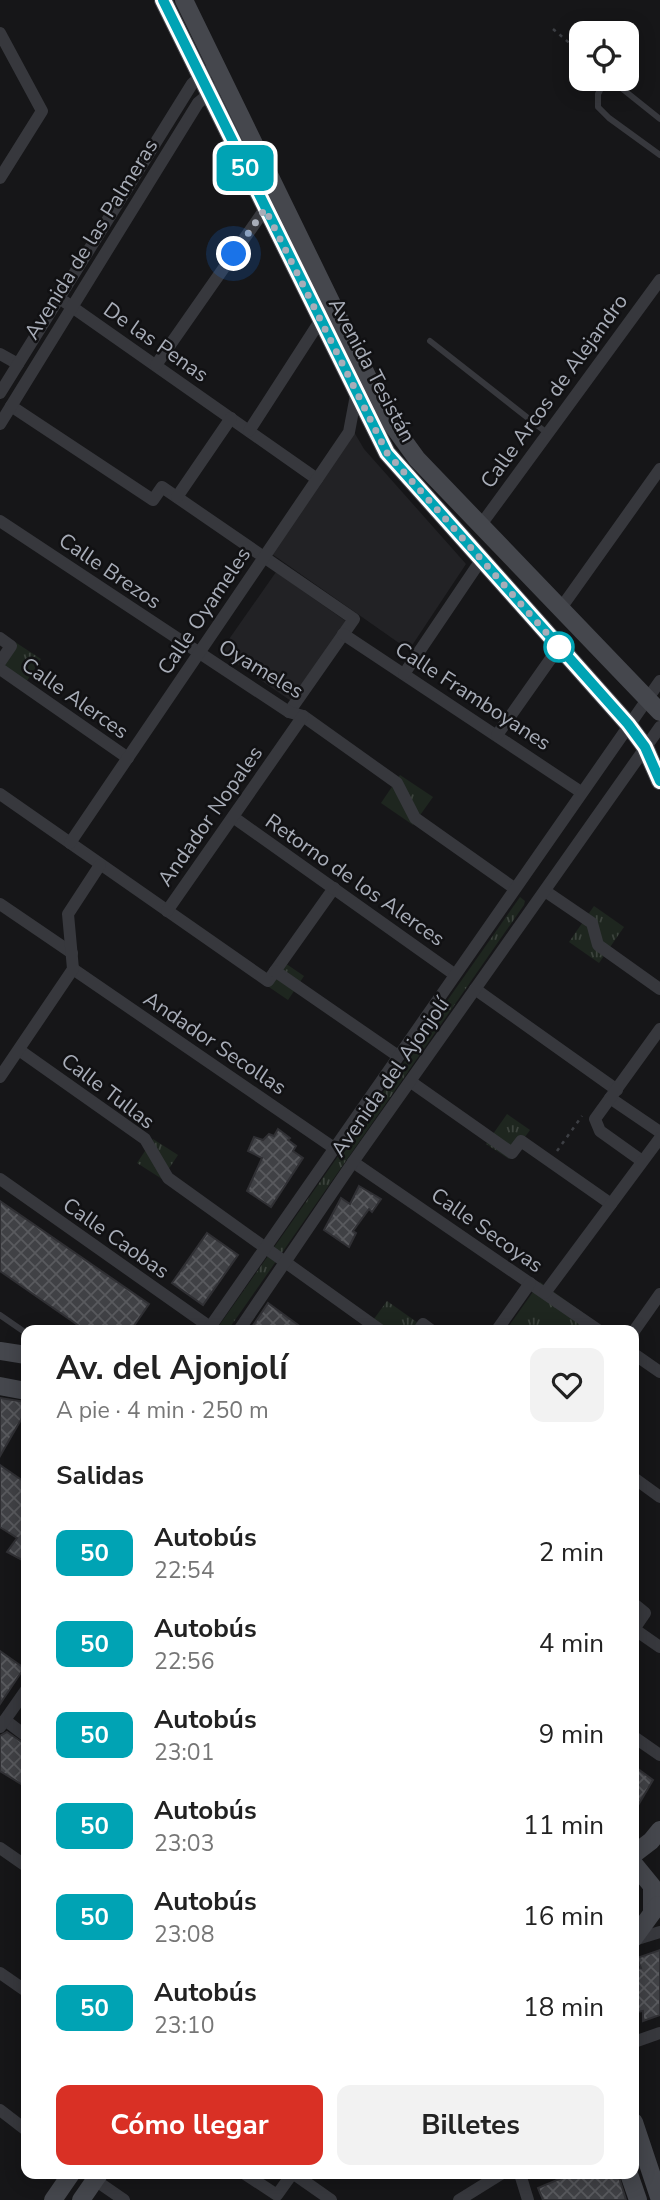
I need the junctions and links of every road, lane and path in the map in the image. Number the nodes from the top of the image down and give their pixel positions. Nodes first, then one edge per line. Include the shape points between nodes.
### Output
1 (163, 0) edge
2 (186, 1) edge
3 (553, 29) dead end
4 (0, 33) edge
5 (569, 43) edge
6 (217, 67) junction
7 (200, 76) junction
8 (217, 88) junction
9 (600, 91) edge
10 (624, 91) edge
11 (660, 119) edge
12 (659, 151) edge
13 (0, 178) edge
14 (265, 209) junction
15 (660, 280) edge
16 (59, 298) junction
17 (71, 306) junction
18 (320, 321) junction
19 (430, 341) dead end
20 (0, 354) edge
21 (18, 364) junction
22 (156, 365) junction
23 (0, 393) edge
24 (356, 395) junction
25 (11, 406) junction
26 (231, 418) junction
27 (0, 424) edge
28 (249, 431) junction
29 (547, 433) junction
30 (660, 469) edge
31 (317, 478) junction
32 (177, 497) junction
33 (0, 521) edge
34 (480, 526) junction
35 (265, 556) junction
36 (481, 559) junction
37 (561, 608) junction
38 (343, 634) junction
39 (0, 638) edge
40 (559, 647) junction
41 (199, 654) junction
42 (0, 662) edge
43 (0, 669) edge
44 (404, 674) junction
45 (660, 681) edge
46 (648, 697) junction
47 (289, 712) junction
48 (660, 712) edge
49 (303, 716) junction
50 (628, 724) junction
51 (660, 727) edge
52 (497, 735) junction
53 (645, 747) junction
54 (128, 758) junction
55 (660, 781) edge
56 (581, 792) junction
57 (0, 794) edge
58 (233, 817) junction
59 (69, 843) junction
60 (100, 864) junction
61 (334, 888) junction
62 (545, 891) junction
63 (510, 893) junction
64 (0, 904) edge
65 (167, 911) junction
66 (528, 914) junction
67 (72, 953) junction
68 (73, 969) junction
69 (275, 971) junction
70 (454, 974) junction
71 (475, 989) junction
72 (660, 989) edge
73 (660, 1029) edge
74 (19, 1050) junction
75 (398, 1056) junction
76 (0, 1077) edge
77 (411, 1082) junction
78 (614, 1094) junction
79 (582, 1116) dead end
80 (660, 1132) edge
81 (660, 1138) edge
82 (334, 1148) junction
83 (550, 1161) junction
84 (642, 1161) junction
85 (354, 1162) junction
86 (0, 1179) edge
87 (611, 1204) junction
88 (265, 1248) junction
89 (285, 1263) junction
90 (530, 1283) junction
91 (545, 1293) junction
92 (660, 1294) edge
93 (0, 1315) edge
94 (203, 1325) edge
95 (212, 1325) edge
96 (242, 1325) edge
97 (373, 1325) edge
98 (501, 1325) edge
99 (591, 1325) edge
100 (638, 1325) edge
101 (21, 1330) edge
102 (0, 1351) edge
103 (21, 1353) edge
104 (639, 1358) edge
105 (660, 1373) edge
106 (0, 1386) edge
107 (21, 1390) edge
108 (639, 1482) edge
109 (660, 1497) edge
110 (639, 1608) edge
111 (639, 1622) edge
112 (639, 1632) edge
113 (660, 1647) edge
114 (21, 1697) edge
115 (3, 1723) edge
116 (21, 1733) edge
117 (639, 1740) edge
118 (660, 1755) edge
119 (660, 1830) edge
120 (0, 1848) edge
121 (639, 1850) edge
122 (21, 1863) edge
123 (639, 1868) edge
124 (656, 1907) edge
125 (639, 1932) edge
126 (660, 1932) edge
127 (639, 1938) edge
128 (0, 1973) edge
129 (21, 1988) edge
130 (660, 2033) edge
131 (639, 2040) edge
132 (0, 2110) edge
133 (21, 2126) edge
134 (639, 2133) edge
135 (655, 2169) edge
136 (68, 2179) edge
137 (96, 2179) edge
138 (99, 2179) edge
139 (253, 2179) edge
140 (289, 2179) edge
141 (300, 2179) edge
142 (493, 2179) edge
143 (522, 2179) edge
144 (631, 2179) edge
145 (459, 2199) edge
146 (53, 2200) edge
147 (80, 2200) edge
148 (124, 2200) edge
149 (331, 2200) edge
150 (528, 2200) edge
151 (638, 2200) edge
152 (660, 2200) edge

1 - 7 street, Avenida Tesistán
2 - 6 street, Avenida Tesistán
3 - 5 path
4 - 13 street via 42,111
6 - 7 street
6 - 8 street, Avenida Tesistán
7 - 8 street, Avenida Tesistán
7 - 16 street, Avenida de las Palmeras
8 - 14 street, Avenida Tesistán
8 - 17 street, Avenida de las Palmeras via 198,103
8 - 34 street, Avenida Tesistán via 388,419
9 - 12 lane via 598,107
10 - 11 lane
14 - 18 street, Avenida Tesistán
14 - 22 street
15 - 29 street, Calle Arcos de Alejandro
16 - 17 street, De las Penas
16 - 21 street, Avenida de las Palmeras
17 - 22 street, De las Penas
17 - 25 street, Avenida de las Palmeras
18 - 24 street, Avenida Tesistán
18 - 28 street
19 - 29 lane
20 - 21 street
21 - 23 street, Avenida de las Palmeras
22 - 26 street, De las Penas
24 - 31 street, Calle Oyameles via 351,427
24 - 36 street, Avenida Tesistán via 387,453
25 - 27 street, Avenida de las Palmeras
25 - 32 street via 153,500 162,487
26 - 28 street, De las Penas
26 - 32 street
28 - 31 street, De las Penas
29 - 34 street, Calle Arcos de Alejandro
30 - 37 street
31 - 35 street, Calle Oyameles
32 - 35 street
33 - 41 street, Calle Brezos
34 - 37 street, Avenida Tesistán
35 - 38 street via 354,619
35 - 41 street, Calle Oyameles
36 - 40 street, Avenida Tesistán
36 - 44 street
37 - 46 street, Avenida Tesistán
38 - 44 street, Calle Framboyanes
38 - 47 street
39 - 42 street, Calle Alerces via 11,646
40 - 50 street, Avenida Tesistán
40 - 52 street
41 - 47 street, Oyameles
41 - 54 street, Calle Oyameles
43 - 54 street, Calle Alerces
44 - 52 street, Calle Framboyanes
45 - 46 street, Avenida del Ajonjolí
46 - 48 street, Avenida Tesistán
46 - 50 street, Avenida del Ajonjolí
47 - 49 street, Oyameles
49 - 58 street, Andador Nopales
49 - 63 street, Oyameles via 397,783 415,818
50 - 53 street, Avenida Tesistán
50 - 56 street, Avenida del Ajonjolí
51 - 53 street, Avenida del Ajonjolí
52 - 56 street, Calle Framboyanes
53 - 55 street, Avenida Tesistán
53 - 62 street, Avenida del Ajonjolí
54 - 59 street, Calle Oyameles
56 - 63 street, Avenida del Ajonjolí
57 - 59 street, Andador Nopales
58 - 61 street, Retorno de los Alerces
58 - 65 street, Andador Nopales
59 - 60 street, Andador Nopales
60 - 65 street, Andador Nopales
60 - 67 street via 68,914
61 - 69 street
61 - 70 street, Retorno de los Alerces
62 - 66 street, Avenida del Ajonjolí
62 - 72 street via 592,923 598,945
63 - 66 street
63 - 70 street, Avenida del Ajonjolí
64 - 67 street
65 - 69 street via 268,981
66 - 71 street, Avenida del Ajonjolí
67 - 68 street
68 - 74 street
68 - 82 street, Andador Secollas
69 - 75 street
70 - 75 street, Avenida del Ajonjolí
71 - 77 street, Avenida del Ajonjolí
71 - 78 street
73 - 78 street
74 - 76 street
74 - 88 street, Calle Tullas via 145,1139 168,1178
75 - 82 street, Avenida del Ajonjolí
77 - 83 street via 512,1153 521,1141
77 - 85 street, Avenida del Ajonjolí
78 - 80 street
78 - 84 street via 595,1119 600,1131
79 - 83 path
81 - 84 street
82 - 88 street, Avenida del Ajonjolí
83 - 87 street
84 - 87 street
85 - 89 street, Avenida del Ajonjolí
85 - 90 street, Calle Secoyas
86 - 94 street, Calle Caobas
87 - 91 street
88 - 89 street
88 - 95 street, Avenida del Ajonjolí
89 - 96 street, Avenida del Ajonjolí
89 - 97 street
90 - 91 street, Calle Secoyas
90 - 98 street
91 - 99 street, Calle Secoyas
92 - 100 street
93 - 101 lane
102 - 103 street
104 - 105 street
106 - 107 street
108 - 109 street
110 - 111 street via 645,1613
112 - 113 street
114 - 115 street
115 - 116 street
117 - 118 street
119 - 121 street
120 - 122 street
123 - 124 street via 652,1886
124 - 125 street
126 - 127 street
128 - 129 street
130 - 131 street
132 - 133 street
134 - 135 street
135 - 152 street
136 - 146 street
137 - 147 street
138 - 148 street
139 - 140 street via 277,2194
141 - 149 street
142 - 145 street
143 - 150 street
144 - 151 street

